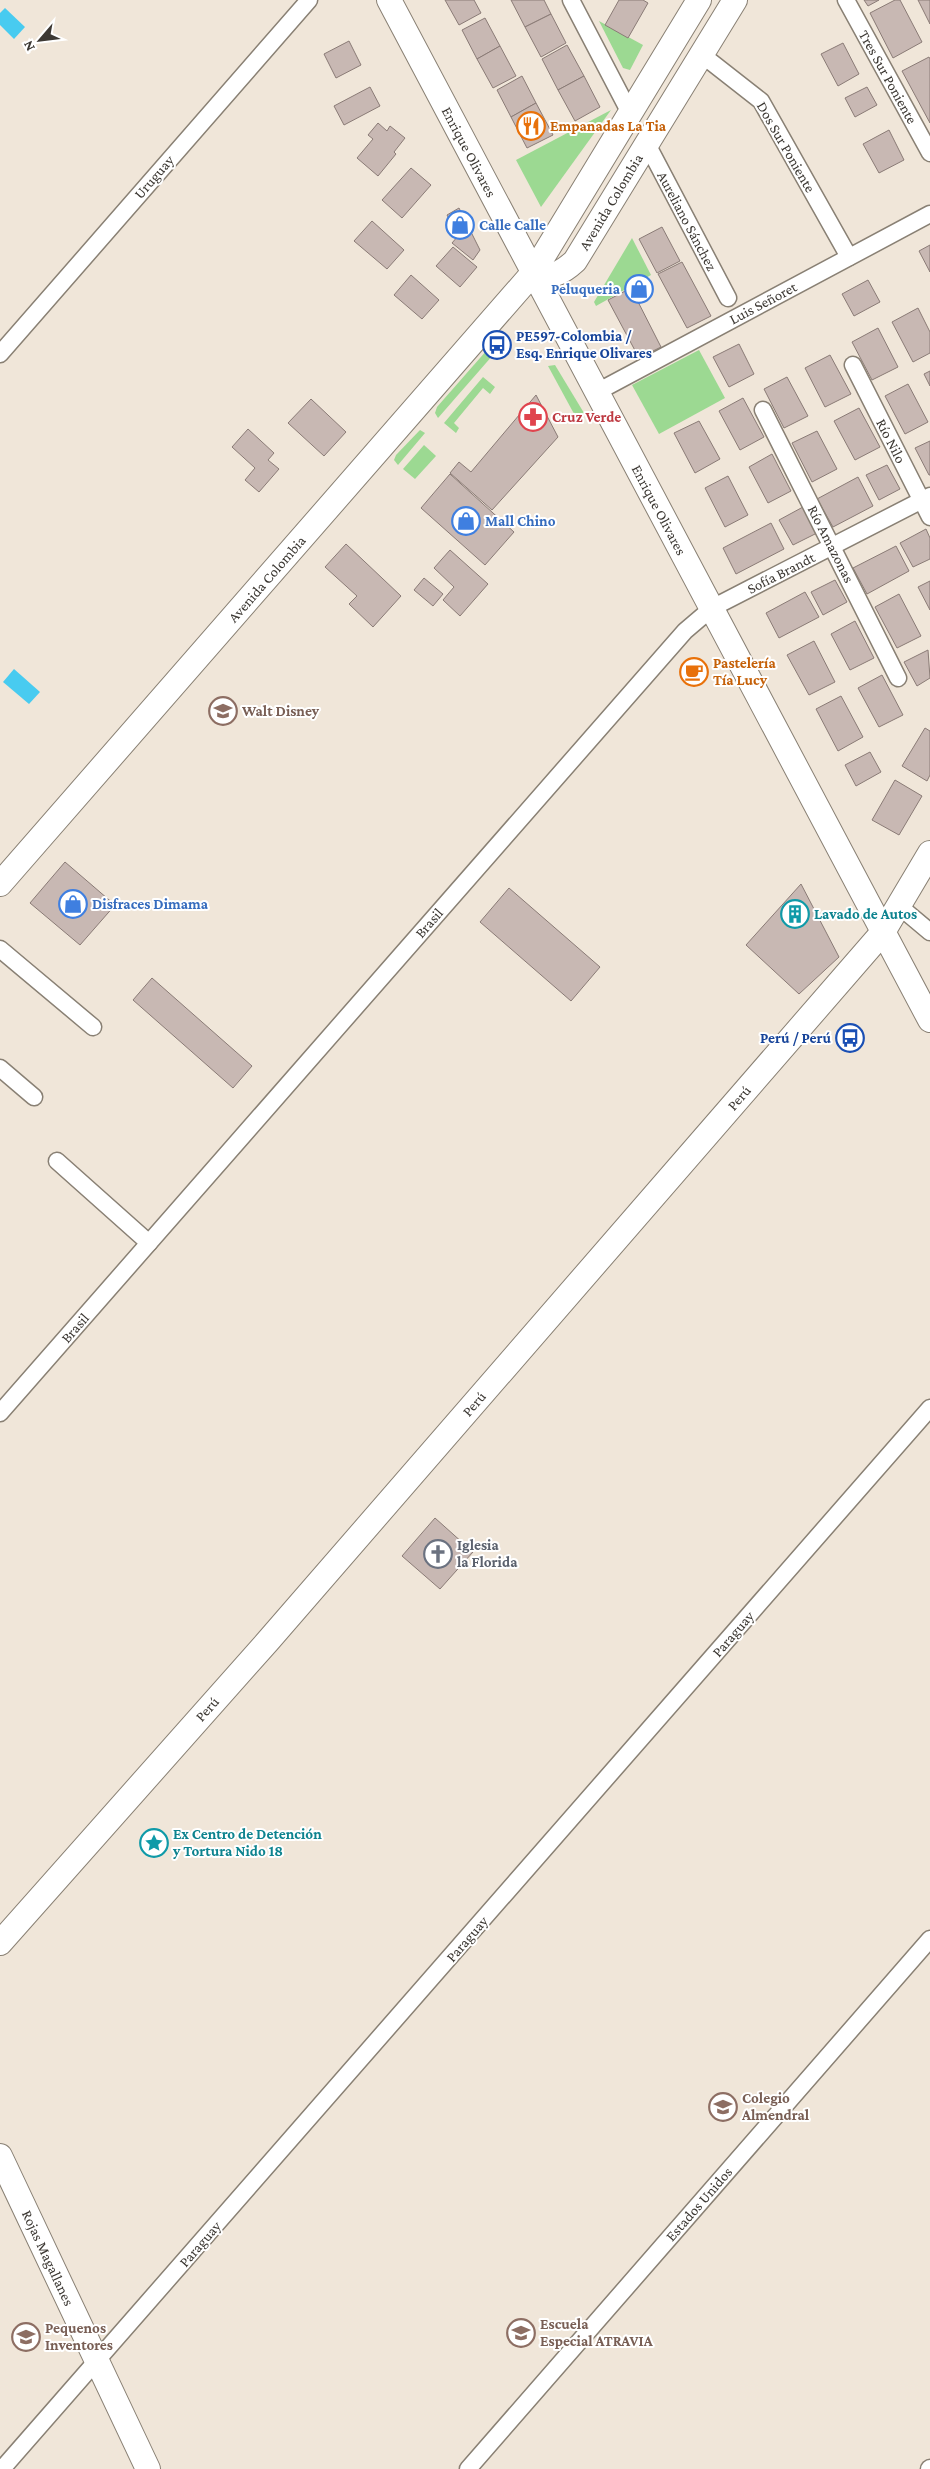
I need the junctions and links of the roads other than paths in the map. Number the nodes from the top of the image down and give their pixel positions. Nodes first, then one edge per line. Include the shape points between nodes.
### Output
1 (309, 0) edge
2 (389, 0) edge
3 (571, 0) edge
4 (699, 0) edge
5 (734, 0) edge
6 (846, 0) edge
7 (701, 54) junction
8 (630, 113) junction
9 (647, 144) junction
10 (930, 153) edge
11 (930, 214) edge
12 (849, 257) junction
13 (533, 273) junction
14 (728, 298) dead end
15 (0, 354) edge
16 (853, 365) dead end
17 (597, 392) junction
18 (763, 410) dead end
19 (926, 498) edge
20 (930, 517) edge
21 (832, 546) junction
22 (712, 608) junction
23 (898, 678) dead end
24 (930, 853) edge
25 (0, 884) edge
26 (899, 906) junction
27 (883, 932) junction
28 (930, 932) edge
29 (0, 949) edge
30 (930, 1020) edge
31 (93, 1027) dead end
32 (0, 1068) edge
33 (34, 1097) dead end
34 (57, 1161) dead end
35 (149, 1243) junction
36 (930, 1408) edge
37 (0, 1413) edge
38 (930, 1939) edge
39 (0, 1943) edge
40 (0, 2156) edge
41 (97, 2361) junction
42 (2, 2469) edge
43 (148, 2469) edge
44 (468, 2469) edge

1 - 15 street, Uruguay
2 - 13 main road, Enrique Olivares
3 - 8 street
4 - 8 main road, Avenida Colombia
5 - 7 main road, Avenida Colombia
6 - 10 street, Tres Sur Poniente
7 - 9 main road, Avenida Colombia
7 - 12 street, Dos Sur Poniente via 762,101
8 - 13 main road, Avenida Colombia
9 - 13 main road, Avenida Colombia via 575,260 554,275 544,277
9 - 14 street, Aureliano Sánchez
11 - 12 street, Luis Señoret
12 - 17 street, Luis Señoret
13 - 17 main road, Enrique Olivares
13 - 25 main road, Avenida Colombia
16 - 19 street, Río Nilo
17 - 22 main road, Enrique Olivares
18 - 21 street, Río Amazonas
19 - 20 street, Río Nilo
19 - 21 street, Sofía Brandt
21 - 22 street, Sofía Brandt
21 - 23 street, Río Amazonas
22 - 27 main road, Enrique Olivares
22 - 35 street, Brasil via 685,630
24 - 26 main road, Perú
26 - 27 main road, Perú
26 - 28 street
27 - 30 main road, Enrique Olivares
27 - 39 main road, Perú via 268,1641
29 - 31 street
32 - 33 street
34 - 35 street
35 - 37 street, Brasil
36 - 41 street, Paraguay
38 - 44 street, Estados Unidos
40 - 41 main road, Rojas Magallanes
41 - 42 street, Paraguay
41 - 43 main road, Rojas Magallanes

